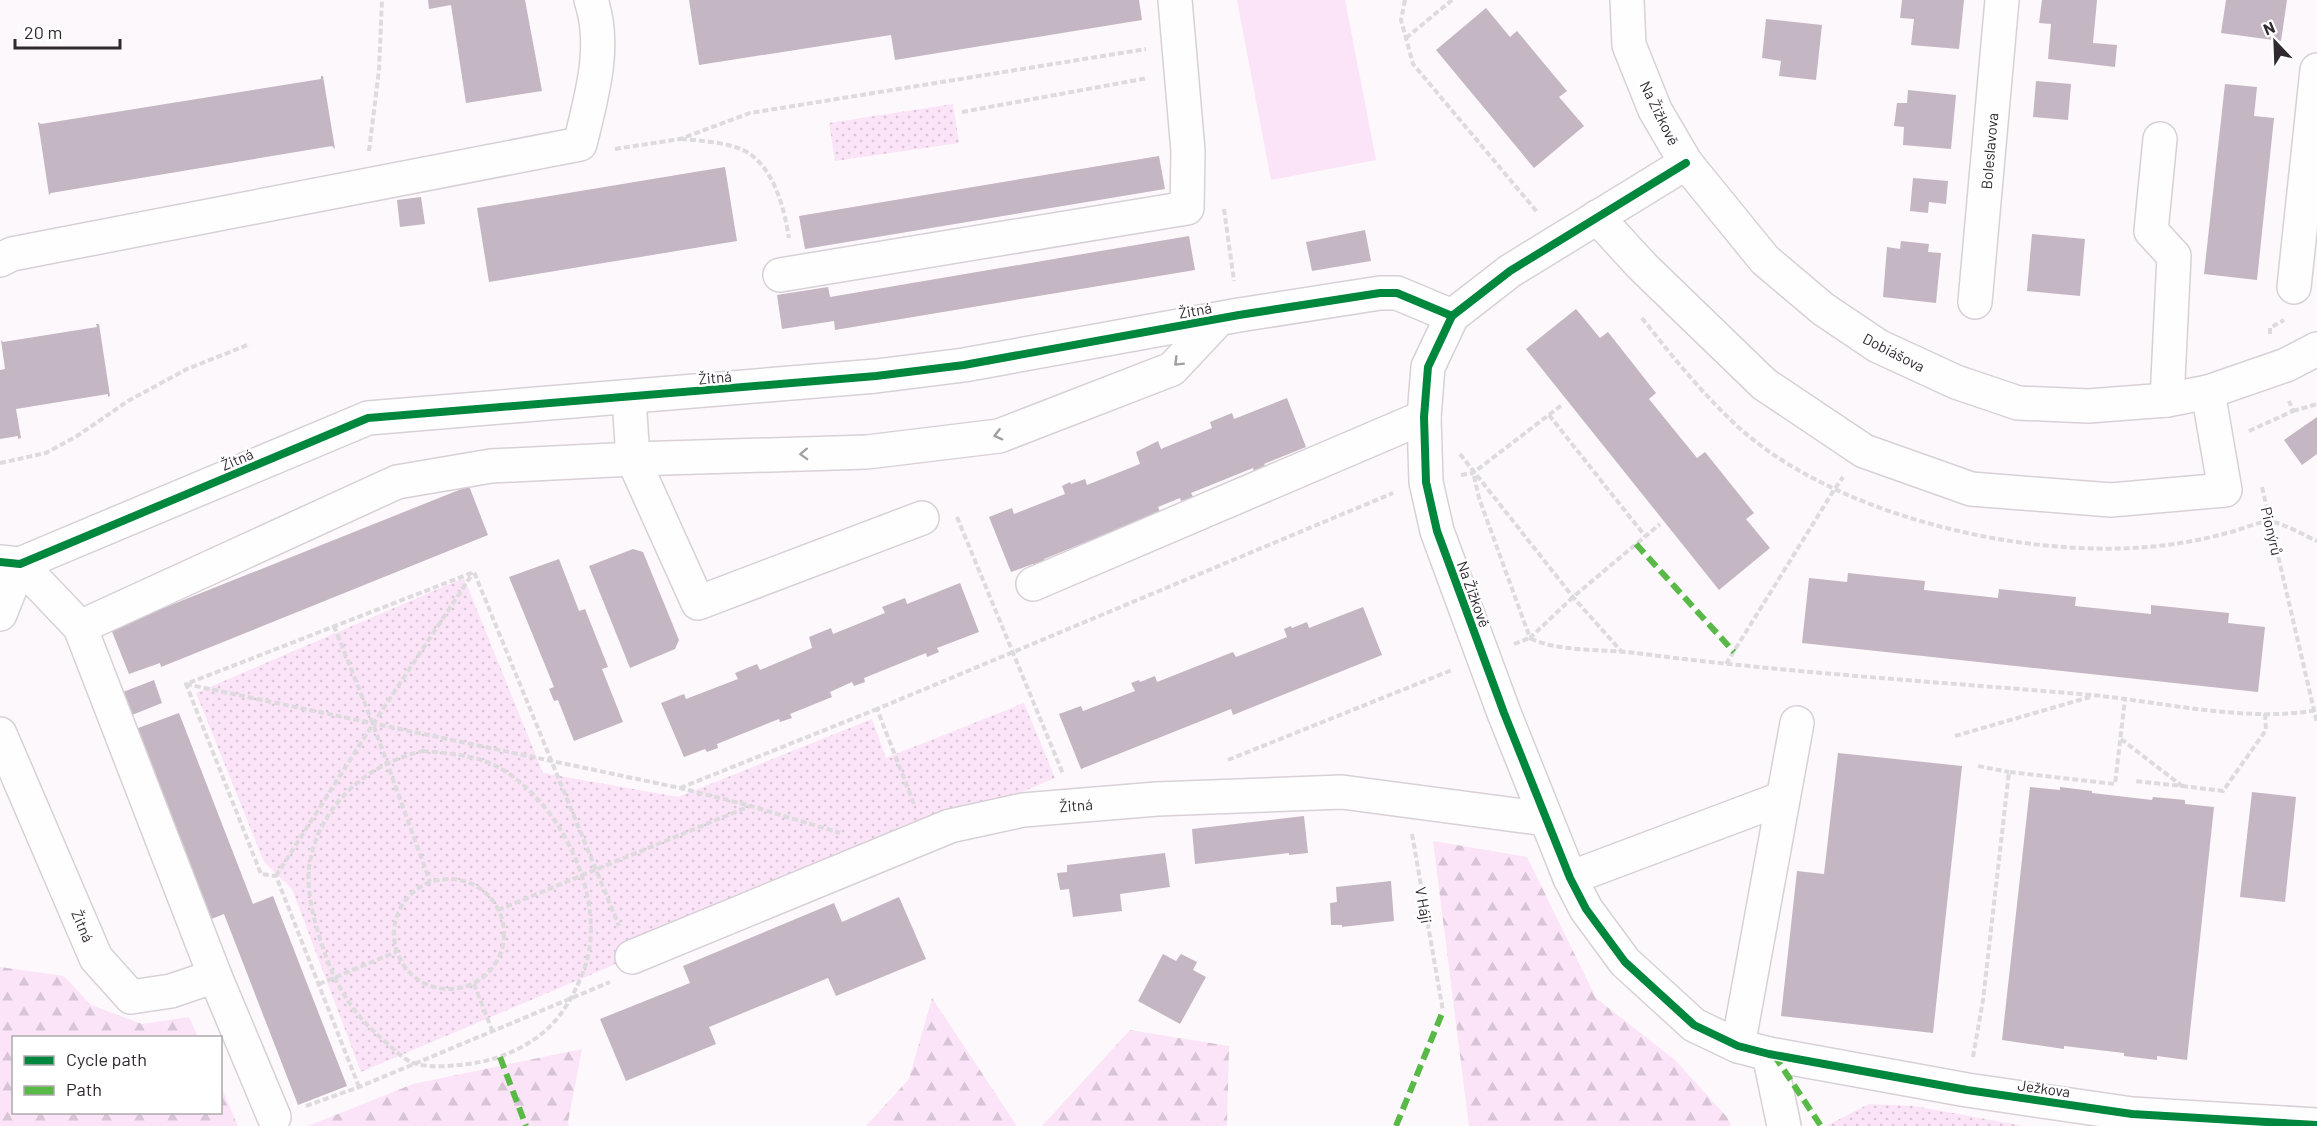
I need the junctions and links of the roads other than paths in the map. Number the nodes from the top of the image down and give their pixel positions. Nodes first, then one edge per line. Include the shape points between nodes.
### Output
1 (591, 0) edge
2 (1627, 0) edge
3 (2002, 0) edge
4 (1176, 5) edge
5 (2317, 75) edge
6 (2160, 139) dead end
7 (1686, 163) junction
8 (1597, 217) junction
9 (4, 250) edge
10 (787, 274) road end
11 (2294, 287) dead end
12 (1975, 302) dead end
13 (1452, 316) junction
14 (1218, 320) junction
15 (2317, 349) edge
16 (2208, 392) junction
17 (629, 398) junction
18 (2167, 400) junction
19 (1424, 417) junction
20 (633, 459) junction
21 (922, 518) road end
22 (10, 563) edge
23 (1033, 584) dead end
24 (0, 614) edge
25 (80, 627) junction
26 (1797, 723) dead end
27 (0, 734) edge
28 (1783, 798) junction
29 (1545, 819) junction
30 (1570, 878) junction
31 (632, 957) road end
32 (215, 976) junction
33 (1754, 1050) junction
34 (274, 1117) road end
35 (2317, 1125) edge
36 (1784, 1126) edge

1 - 9 street via 597,41 596,72 580,144
2 - 7 street, Na Žižkově via 1629,45 1655,110
3 - 12 street, Boleslavova
4 - 10 street via 1188,151 1187,208
5 - 11 street
6 - 18 street via 2151,231 2174,256
7 - 8 street, Na Žižkově
7 - 18 street, Dobiášova via 1766,260 1822,309 1878,346 1956,382 2018,403 2088,406
8 - 13 street, Na Žižkově via 1510,271
8 - 16 street via 1764,384 1864,451 1971,489 2111,500 2225,490
13 - 14 street, Žitná via 1396,293 1380,293
13 - 19 street, Na Žižkově via 1428,367
14 - 17 street, Žitná via 964,365
14 -> 20 street, Žitná via 1172,369 999,436 867,452
15 - 16 street, Dobiášova
16 - 18 street, Dobiášova
17 - 20 street
17 - 22 street, Žitná via 368,418
19 - 23 street
19 - 29 street, Na Žižkově via 1426,482 1437,531
20 - 21 street via 698,603
20 - 25 street, Žitná via 491,466 397,482
22 - 24 street
22 - 25 street
25 - 32 street
26 - 28 street
27 - 32 street, Žitná via 96,958 131,997 171,991
28 - 30 street
28 - 33 street
29 - 30 street, Na Žižkově
29 - 31 street, Žitná via 1342,792 1157,799 1023,810 951,826
30 - 33 street, Na Žižkově via 1586,909 1625,962 1694,1025
32 - 34 street
33 - 35 street, Ježkova via 1967,1090 2132,1114
33 - 36 street

